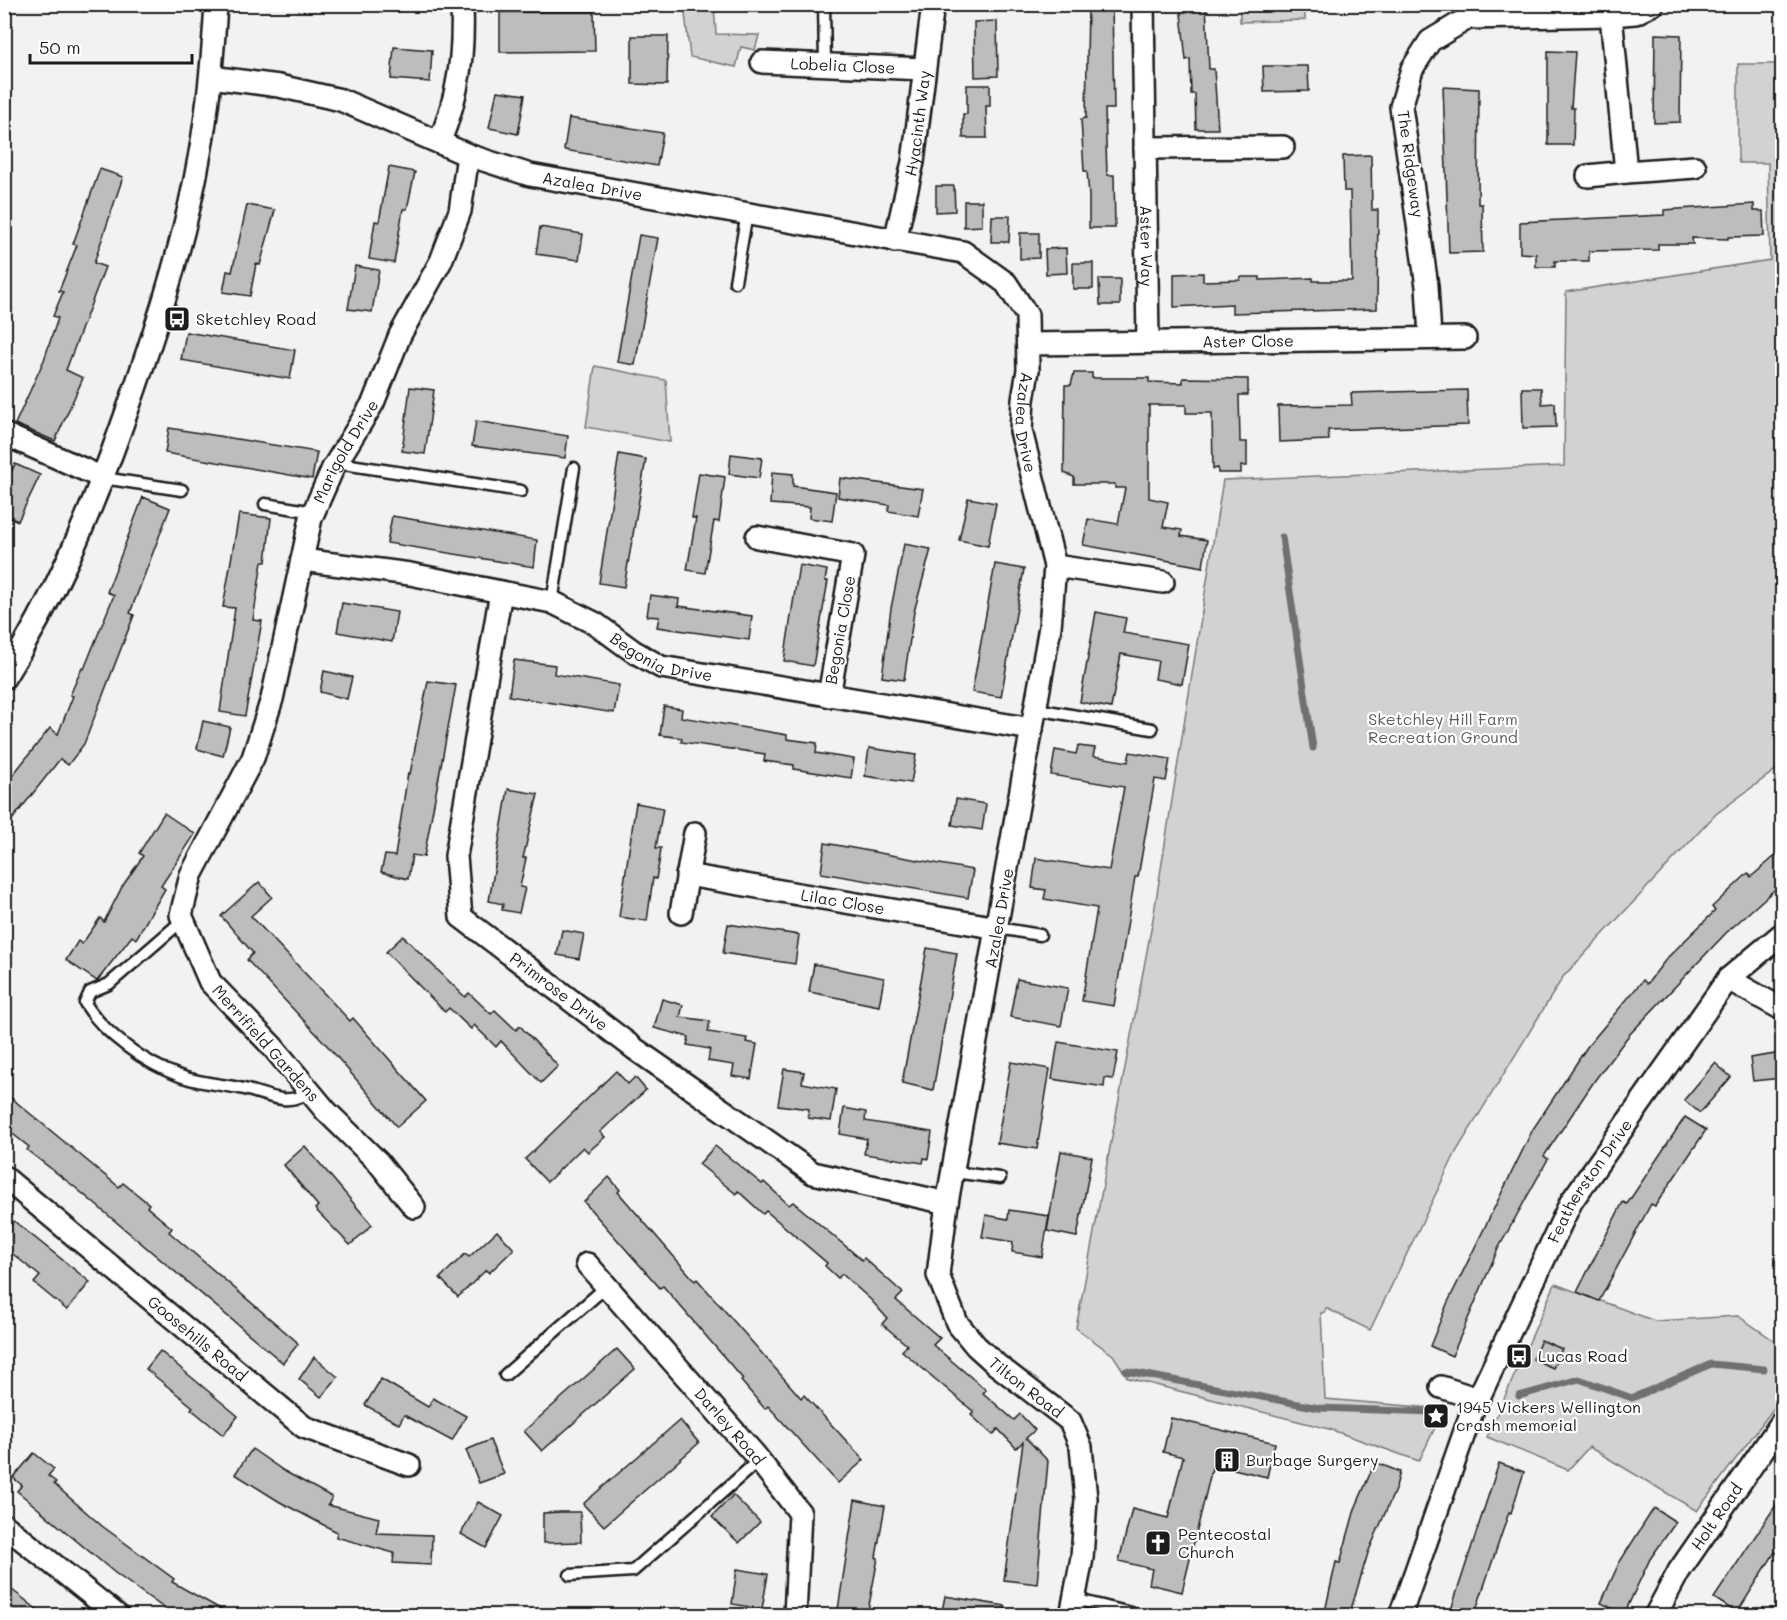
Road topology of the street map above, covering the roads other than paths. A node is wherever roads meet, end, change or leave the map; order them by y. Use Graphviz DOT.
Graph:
graph roads {
  1 [pos="216,4"];
  2 [pos="462,4"];
  3 [pos="824,4"];
  4 [pos="933,4"];
  5 [pos="1143,4"];
  6 [pos="1653,4"];
  7 [pos="1611,15"];
  8 [pos="762,62"];
  9 [pos="825,65"];
  10 [pos="924,69"];
  11 [pos="211,77"];
  12 [pos="440,141"];
  13 [pos="1283,147"];
  14 [pos="1145,148"];
  15 [pos="468,155"];
  16 [pos="1695,167"];
  17 [pos="1626,172"];
  18 [pos="1588,176"];
  19 [pos="747,213"];
  20 [pos="895,241"];
  21 [pos="735,282"];
  22 [pos="1430,337"];
  23 [pos="1465,338"];
  24 [pos="1148,342"];
  25 [pos="1029,344"];
  26 [pos="4,434"];
  27 [pos="337,463"];
  28 [pos="574,468"];
  29 [pos="103,478"];
  30 [pos="182,490"];
  31 [pos="521,491"];
  32 [pos="265,504"];
  33 [pos="314,512"];
  34 [pos="757,537"];
  35 [pos="302,560"];
  36 [pos="1055,566"];
  37 [pos="1163,582"];
  38 [pos="501,592"];
  39 [pos="552,602"];
  40 [pos="4,678"];
  41 [pos="829,696"];
  42 [pos="1034,719"];
  43 [pos="1152,729"];
  44 [pos="695,833"];
  45 [pos="687,875"];
  46 [pos="681,913"];
  47 [pos="183,920"];
  48 [pos="998,928"];
  49 [pos="1782,934"];
  50 [pos="1040,935"];
  51 [pos="1728,980"];
  52 [pos="1782,1009"];
  53 [pos="310,1092"];
  54 [pos="953,1172"];
  55 [pos="4,1177"];
  56 [pos="1000,1178"];
  57 [pos="947,1203"];
  58 [pos="414,1207"];
  59 [pos="942,1239"];
  60 [pos="587,1264"];
  61 [pos="607,1286"];
  62 [pos="505,1375"];
  63 [pos="1441,1387"];
  64 [pos="1478,1399"];
  65 [pos="1782,1422"];
  66 [pos="759,1460"];
  67 [pos="409,1465"];
  68 [pos="4,1526"];
  69 [pos="570,1575"];
  70 [pos="1073,1607"];
  71 [pos="117,1616"];
  72 [pos="795,1616"];
  73 [pos="1143,1616"];
  74 [pos="1400,1616"];
  75 [pos="1655,1616"];
  1 -- 11 [label="street"];
  2 -- 12 [label="street"];
  3 -- 9 [label="lane"];
  4 -- 10 [label="street, Hyacinth Way"];
  5 -- 14 [label="street, Aster Way"];
  6 -- 7 [label="street, The Ridgeway"];
  7 -- 17 [label="street"];
  7 -- 22 [label="street, The Ridgeway"];
  8 -- 9 [label="street, Lobelia Close"];
  9 -- 10 [label="street, Lobelia Close"];
  10 -- 20 [label="street, Hyacinth Way"];
  11 -- 12 [label="street, Azalea Drive"];
  11 -- 29 [label="street"];
  12 -- 15 [label="street, Azalea Drive"];
  13 -- 14 [label="street"];
  14 -- 24 [label="street, Aster Way"];
  15 -- 19 [label="street, Azalea Drive"];
  15 -- 27 [label="street, Marigold Drive"];
  16 -- 17 [label="street"];
  17 -- 18 [label="street"];
  19 -- 20 [label="street, Azalea Drive"];
  19 -- 21 [label="lane"];
  20 -- 25 [label="street, Azalea Drive"];
  22 -- 23 [label="street, Aster Close"];
  22 -- 24 [label="street, Aster Close"];
  24 -- 25 [label="street, Aster Close"];
  25 -- 36 [label="street, Azalea Drive"];
  26 -- 29 [label="street"];
  27 -- 31 [label="lane"];
  27 -- 33 [label="street, Marigold Drive"];
  28 -- 39 [label="lane"];
  29 -- 30 [label="lane"];
  29 -- 40 [label="street"];
  32 -- 33 [label="lane"];
  33 -- 35 [label="street, Marigold Drive"];
  34 -- 41 [label="street, Begonia Close"];
  35 -- 38 [label="street, Begonia Drive"];
  35 -- 47 [label="street, Marigold Drive"];
  36 -- 37 [label="street"];
  36 -- 42 [label="street, Azalea Drive"];
  38 -- 39 [label="street, Begonia Drive"];
  38 -- 57 [label="street, Primrose Drive"];
  39 -- 41 [label="street, Begonia Drive"];
  41 -- 42 [label="street, Begonia Drive"];
  42 -- 43 [label="lane"];
  42 -- 48 [label="street, Azalea Drive"];
  44 -- 45 [label="street"];
  45 -- 46 [label="street"];
  45 -- 48 [label="street, Lilac Close"];
  47 -- 53 [label="street, Merrifield Gardens"];
  47 -- 53 [label="lane"];
  48 -- 50 [label="lane"];
  48 -- 54 [label="street, Azalea Drive"];
  49 -- 51 [label="street, Featherston Drive"];
  51 -- 52 [label="street"];
  51 -- 64 [label="street, Featherston Drive"];
  53 -- 58 [label="street, Merrifield Gardens"];
  54 -- 56 [label="lane"];
  54 -- 57 [label="street, Azalea Drive"];
  55 -- 67 [label="street, Goosehills Road"];
  57 -- 59 [label="street, Azalea Drive"];
  59 -- 70 [label="street, Tilton Road"];
  60 -- 61 [label="street, Darley Road"];
  61 -- 62 [label="lane"];
  61 -- 66 [label="street, Darley Road"];
  63 -- 64 [label="street"];
  64 -- 74 [label="street, Featherston Drive"];
  65 -- 75 [label="street, Holt Road"];
  66 -- 69 [label="lane"];
  66 -- 72 [label="street, Darley Road"];
  68 -- 71 [label="street"];
  70 -- 73 [label="lane"];
}
